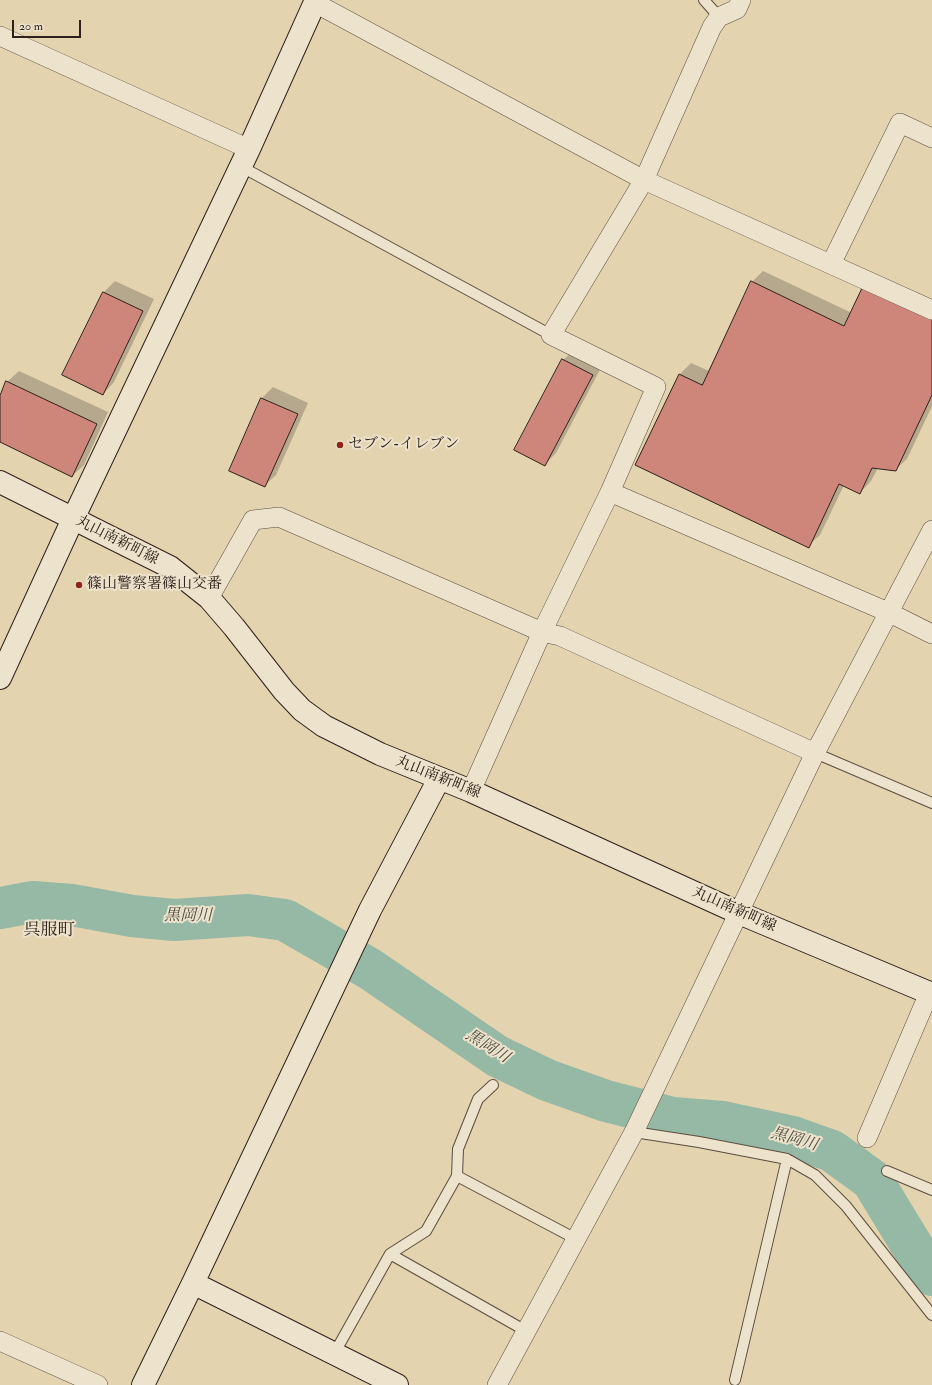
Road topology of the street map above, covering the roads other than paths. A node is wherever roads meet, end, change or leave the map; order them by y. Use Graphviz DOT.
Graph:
graph roads {
  1 [pos="704,0"];
  2 [pos="741,0"];
  3 [pos="316,2"];
  4 [pos="720,17"];
  5 [pos="0,36"];
  6 [pos="932,138"];
  7 [pos="244,157"];
  8 [pos="644,180"];
  9 [pos="831,264"];
  10 [pos="932,310"];
  11 [pos="551,335"];
  12 [pos="0,482"];
  13 [pos="610,492"];
  14 [pos="74,519"];
  15 [pos="932,530"];
  16 [pos="209,598"];
  17 [pos="890,613"];
  18 [pos="542,632"];
  19 [pos="932,634"];
  20 [pos="0,678"];
  21 [pos="815,753"];
  22 [pos="439,779"];
  23 [pos="471,791"];
  24 [pos="932,803"];
  25 [pos="739,913"];
  26 [pos="930,993"];
  27 [pos="493,1085"];
  28 [pos="634,1132"];
  29 [pos="868,1138"];
  30 [pos="786,1159"];
  31 [pos="887,1171"];
  32 [pos="457,1176"];
  33 [pos="932,1190"];
  34 [pos="576,1239"];
  35 [pos="390,1254"];
  36 [pos="193,1283"];
  37 [pos="932,1315"];
  38 [pos="526,1331"];
  39 [pos="0,1341"];
  40 [pos="334,1354"];
  41 [pos="735,1380"];
  42 [pos="98,1385"];
  43 [pos="143,1385"];
  44 [pos="397,1385"];
  45 [pos="497,1385"];
  1 -- 4 [label="lane"];
  2 -- 4 [label="street"];
  3 -- 7 [label="street"];
  3 -- 8 [label="street"];
  4 -- 8 [label="street"];
  5 -- 7 [label="street"];
  6 -- 9 [label="street"];
  7 -- 11 [label="lane"];
  7 -- 14 [label="street"];
  8 -- 9 [label="street"];
  8 -- 11 [label="street"];
  9 -- 10 [label="street"];
  11 -- 13 [label="street"];
  12 -- 14 [label="street, 丸山南新町線"];
  13 -- 17 [label="street"];
  13 -- 18 [label="street"];
  14 -- 16 [label="street, 丸山南新町線"];
  14 -- 20 [label="street"];
  15 -- 17 [label="street"];
  16 -- 18 [label="street"];
  16 -- 22 [label="street, 丸山南新町線"];
  17 -- 19 [label="street"];
  17 -- 21 [label="street"];
  18 -- 21 [label="street"];
  18 -- 23 [label="street"];
  21 -- 24 [label="lane"];
  21 -- 25 [label="street"];
  22 -- 23 [label="street, 丸山南新町線"];
  22 -- 36 [label="street"];
  23 -- 25 [label="street, 丸山南新町線"];
  25 -- 26 [label="street, 丸山南新町線"];
  25 -- 28 [label="street"];
  26 -- 29 [label="street"];
  27 -- 32 [label="lane"];
  28 -- 30 [label="lane"];
  28 -- 34 [label="street"];
  30 -- 37 [label="lane"];
  30 -- 41 [label="lane"];
  31 -- 33 [label="lane"];
  32 -- 34 [label="lane"];
  32 -- 35 [label="lane"];
  34 -- 38 [label="street"];
  35 -- 38 [label="lane"];
  35 -- 40 [label="lane"];
  36 -- 40 [label="street"];
  36 -- 43 [label="street"];
  38 -- 45 [label="street"];
  39 -- 42 [label="street"];
  40 -- 44 [label="street"];
}
